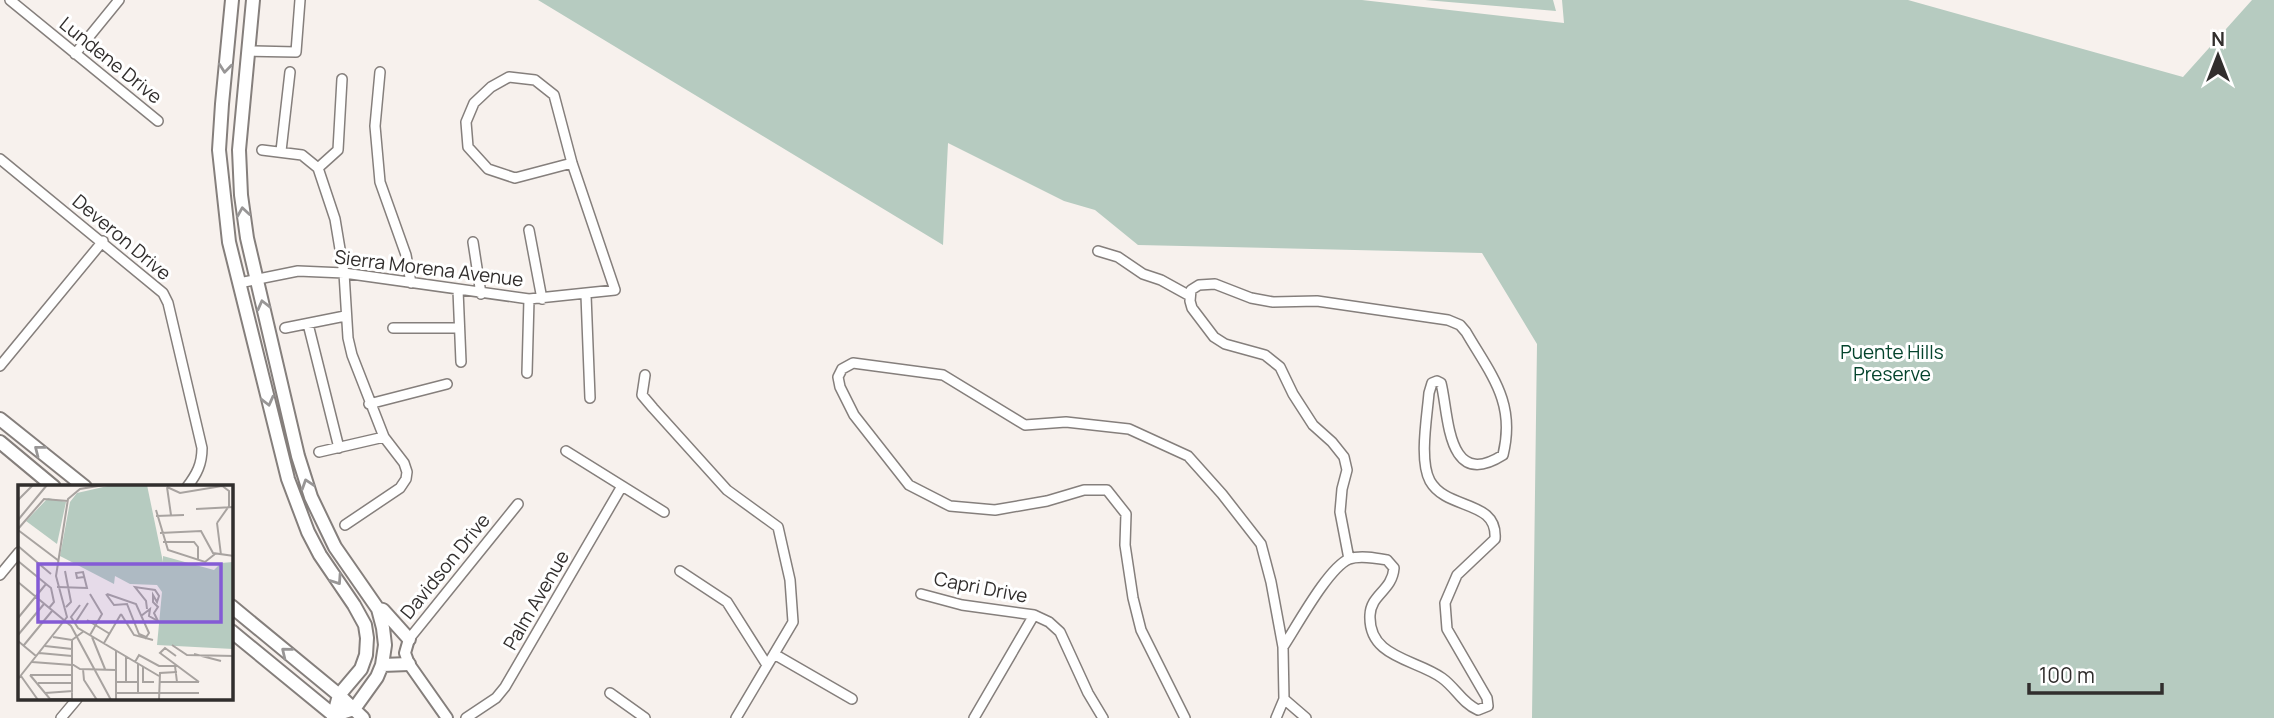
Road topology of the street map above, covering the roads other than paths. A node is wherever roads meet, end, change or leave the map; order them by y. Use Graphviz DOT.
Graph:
graph roads {
  1 [pos="10,0"];
  2 [pos="120,0"];
  3 [pos="232,0"];
  4 [pos="253,0"];
  5 [pos="300,0"];
  6 [pos="248,51"];
  7 [pos="75,54"];
  8 [pos="290,72"];
  9 [pos="380,72"];
  10 [pos="342,79"];
  11 [pos="158,121"];
  12 [pos="262,150"];
  13 [pos="281,151"];
  14 [pos="0,159"];
  15 [pos="572,163"];
  16 [pos="318,168"];
  17 [pos="529,230"];
  18 [pos="103,242"];
  19 [pos="473,242"];
  20 [pos="1098,251"];
  21 [pos="344,273"];
  22 [pos="257,279"];
  23 [pos="239,283"];
  24 [pos="411,283"];
  25 [pos="458,290"];
  26 [pos="481,293"];
  27 [pos="586,295"];
  28 [pos="1190,296"];
  29 [pos="529,299"];
  30 [pos="542,299"];
  31 [pos="345,316"];
  32 [pos="308,324"];
  33 [pos="285,328"];
  34 [pos="393,328"];
  35 [pos="459,328"];
  36 [pos="461,362"];
  37 [pos="0,366"];
  38 [pos="527,373"];
  39 [pos="645,374"];
  40 [pos="447,384"];
  41 [pos="590,398"];
  42 [pos="369,404"];
  43 [pos="0,419"];
  44 [pos="384,437"];
  45 [pos="0,442"];
  46 [pos="339,447"];
  47 [pos="566,451"];
  48 [pos="319,452"];
  49 [pos="52,485"];
  50 [pos="79,485"];
  51 [pos="189,485"];
  52 [pos="622,486"];
  53 [pos="518,504"];
  54 [pos="664,512"];
  55 [pos="345,525"];
  56 [pos="335,547"];
  57 [pos="18,553"];
  58 [pos="320,555"];
  59 [pos="1349,559"];
  60 [pos="680,571"];
  61 [pos="0,575"];
  62 [pos="921,594"];
  63 [pos="233,609"];
  64 [pos="378,609"];
  65 [pos="1034,615"];
  66 [pos="233,633"];
  67 [pos="409,639"];
  68 [pos="1283,647"];
  69 [pos="774,654"];
  70 [pos="407,658"];
  71 [pos="382,664"];
  72 [pos="767,666"];
  73 [pos="610,693"];
  74 [pos="339,695"];
  75 [pos="852,699"];
  76 [pos="1284,699"];
  77 [pos="76,700"];
  78 [pos="359,714"];
  79 [pos="335,717"];
  80 [pos="61,718"];
  81 [pos="447,718"];
  82 [pos="466,718"];
  83 [pos="645,718"];
  84 [pos="736,718"];
  85 [pos="974,718"];
  86 [pos="1103,718"];
  87 [pos="1185,718"];
  88 [pos="1276,718"];
  89 [pos="1306,718"];
  1 -- 7 [label="street, Lundene Drive"];
  2 -- 7 [label="street"];
  3 -- 23 [label="main road, one-way"];
  4 -- 6 [label="main road"];
  5 -- 6 [label="street"];
  22 -- 6 [label="main road, one-way"];
  7 -- 11 [label="street, Lundene Drive"];
  8 -- 13 [label="street"];
  9 -- 24 [label="street"];
  10 -- 16 [label="street"];
  12 -- 13 [label="street"];
  13 -- 16 [label="street"];
  14 -- 18 [label="street, Deveron Drive"];
  15 -- 15 [label="street"];
  15 -- 27 [label="street, Sierra Morena Avenue"];
  16 -- 21 [label="street"];
  17 -- 30 [label="street"];
  18 -- 37 [label="street"];
  18 -- 51 [label="street, Deveron Drive"];
  19 -- 26 [label="street"];
  20 -- 28 [label="street"];
  21 -- 22 [label="street, Sierra Morena Avenue"];
  21 -- 24 [label="street, Sierra Morena Avenue"];
  21 -- 31 [label="street"];
  22 -- 23 [label="street, Sierra Morena Avenue"];
  56 -- 22 [label="main road, one-way"];
  23 -- 58 [label="main road, one-way"];
  24 -- 25 [label="street, Sierra Morena Avenue"];
  25 -- 26 [label="street, Sierra Morena Avenue"];
  25 -- 35 [label="street"];
  26 -- 29 [label="street, Sierra Morena Avenue"];
  27 -- 30 [label="street, Sierra Morena Avenue"];
  27 -- 41 [label="street"];
  28 -- 59 [label="street"];
  28 -- 59 [label="street"];
  29 -- 30 [label="street, Sierra Morena Avenue"];
  29 -- 38 [label="street"];
  31 -- 32 [label="street"];
  31 -- 42 [label="street"];
  32 -- 33 [label="street"];
  32 -- 46 [label="street"];
  34 -- 35 [label="street"];
  35 -- 36 [label="street"];
  39 -- 69 [label="street"];
  40 -- 42 [label="street"];
  42 -- 44 [label="street"];
  50 -- 43 [label="main road, one-way"];
  44 -- 46 [label="street"];
  44 -- 55 [label="street"];
  45 -- 49 [label="main road"];
  46 -- 48 [label="street"];
  47 -- 52 [label="street"];
  52 -- 54 [label="street"];
  52 -- 82 [label="street, Palm Avenue"];
  53 -- 67 [label="street, Davidson Drive"];
  56 -- 58 [label="main road"];
  56 -- 64 [label="main road"];
  57 -- 61 [label="street"];
  58 -- 74 [label="main road, one-way"];
  59 -- 68 [label="street"];
  60 -- 72 [label="street"];
  62 -- 65 [label="street, Capri Drive"];
  74 -- 63 [label="main road, one-way"];
  64 -- 67 [label="main road"];
  64 -- 71 [label="main road"];
  65 -- 85 [label="street"];
  65 -- 86 [label="street"];
  66 -- 79 [label="main road"];
  67 -- 70 [label="street, Davidson Drive"];
  68 -- 76 [label="street"];
  68 -- 87 [label="street"];
  69 -- 72 [label="street"];
  69 -- 75 [label="street"];
  70 -- 71 [label="main road"];
  70 -- 81 [label="street"];
  71 -- 78 [label="main road"];
  72 -- 84 [label="street"];
  73 -- 83 [label="street"];
  74 -- 78 [label="main road"];
  74 -- 79 [label="main road"];
  76 -- 88 [label="street"];
  76 -- 89 [label="street"];
  77 -- 80 [label="street"];
  78 -- 79 [label="main road"];
}
